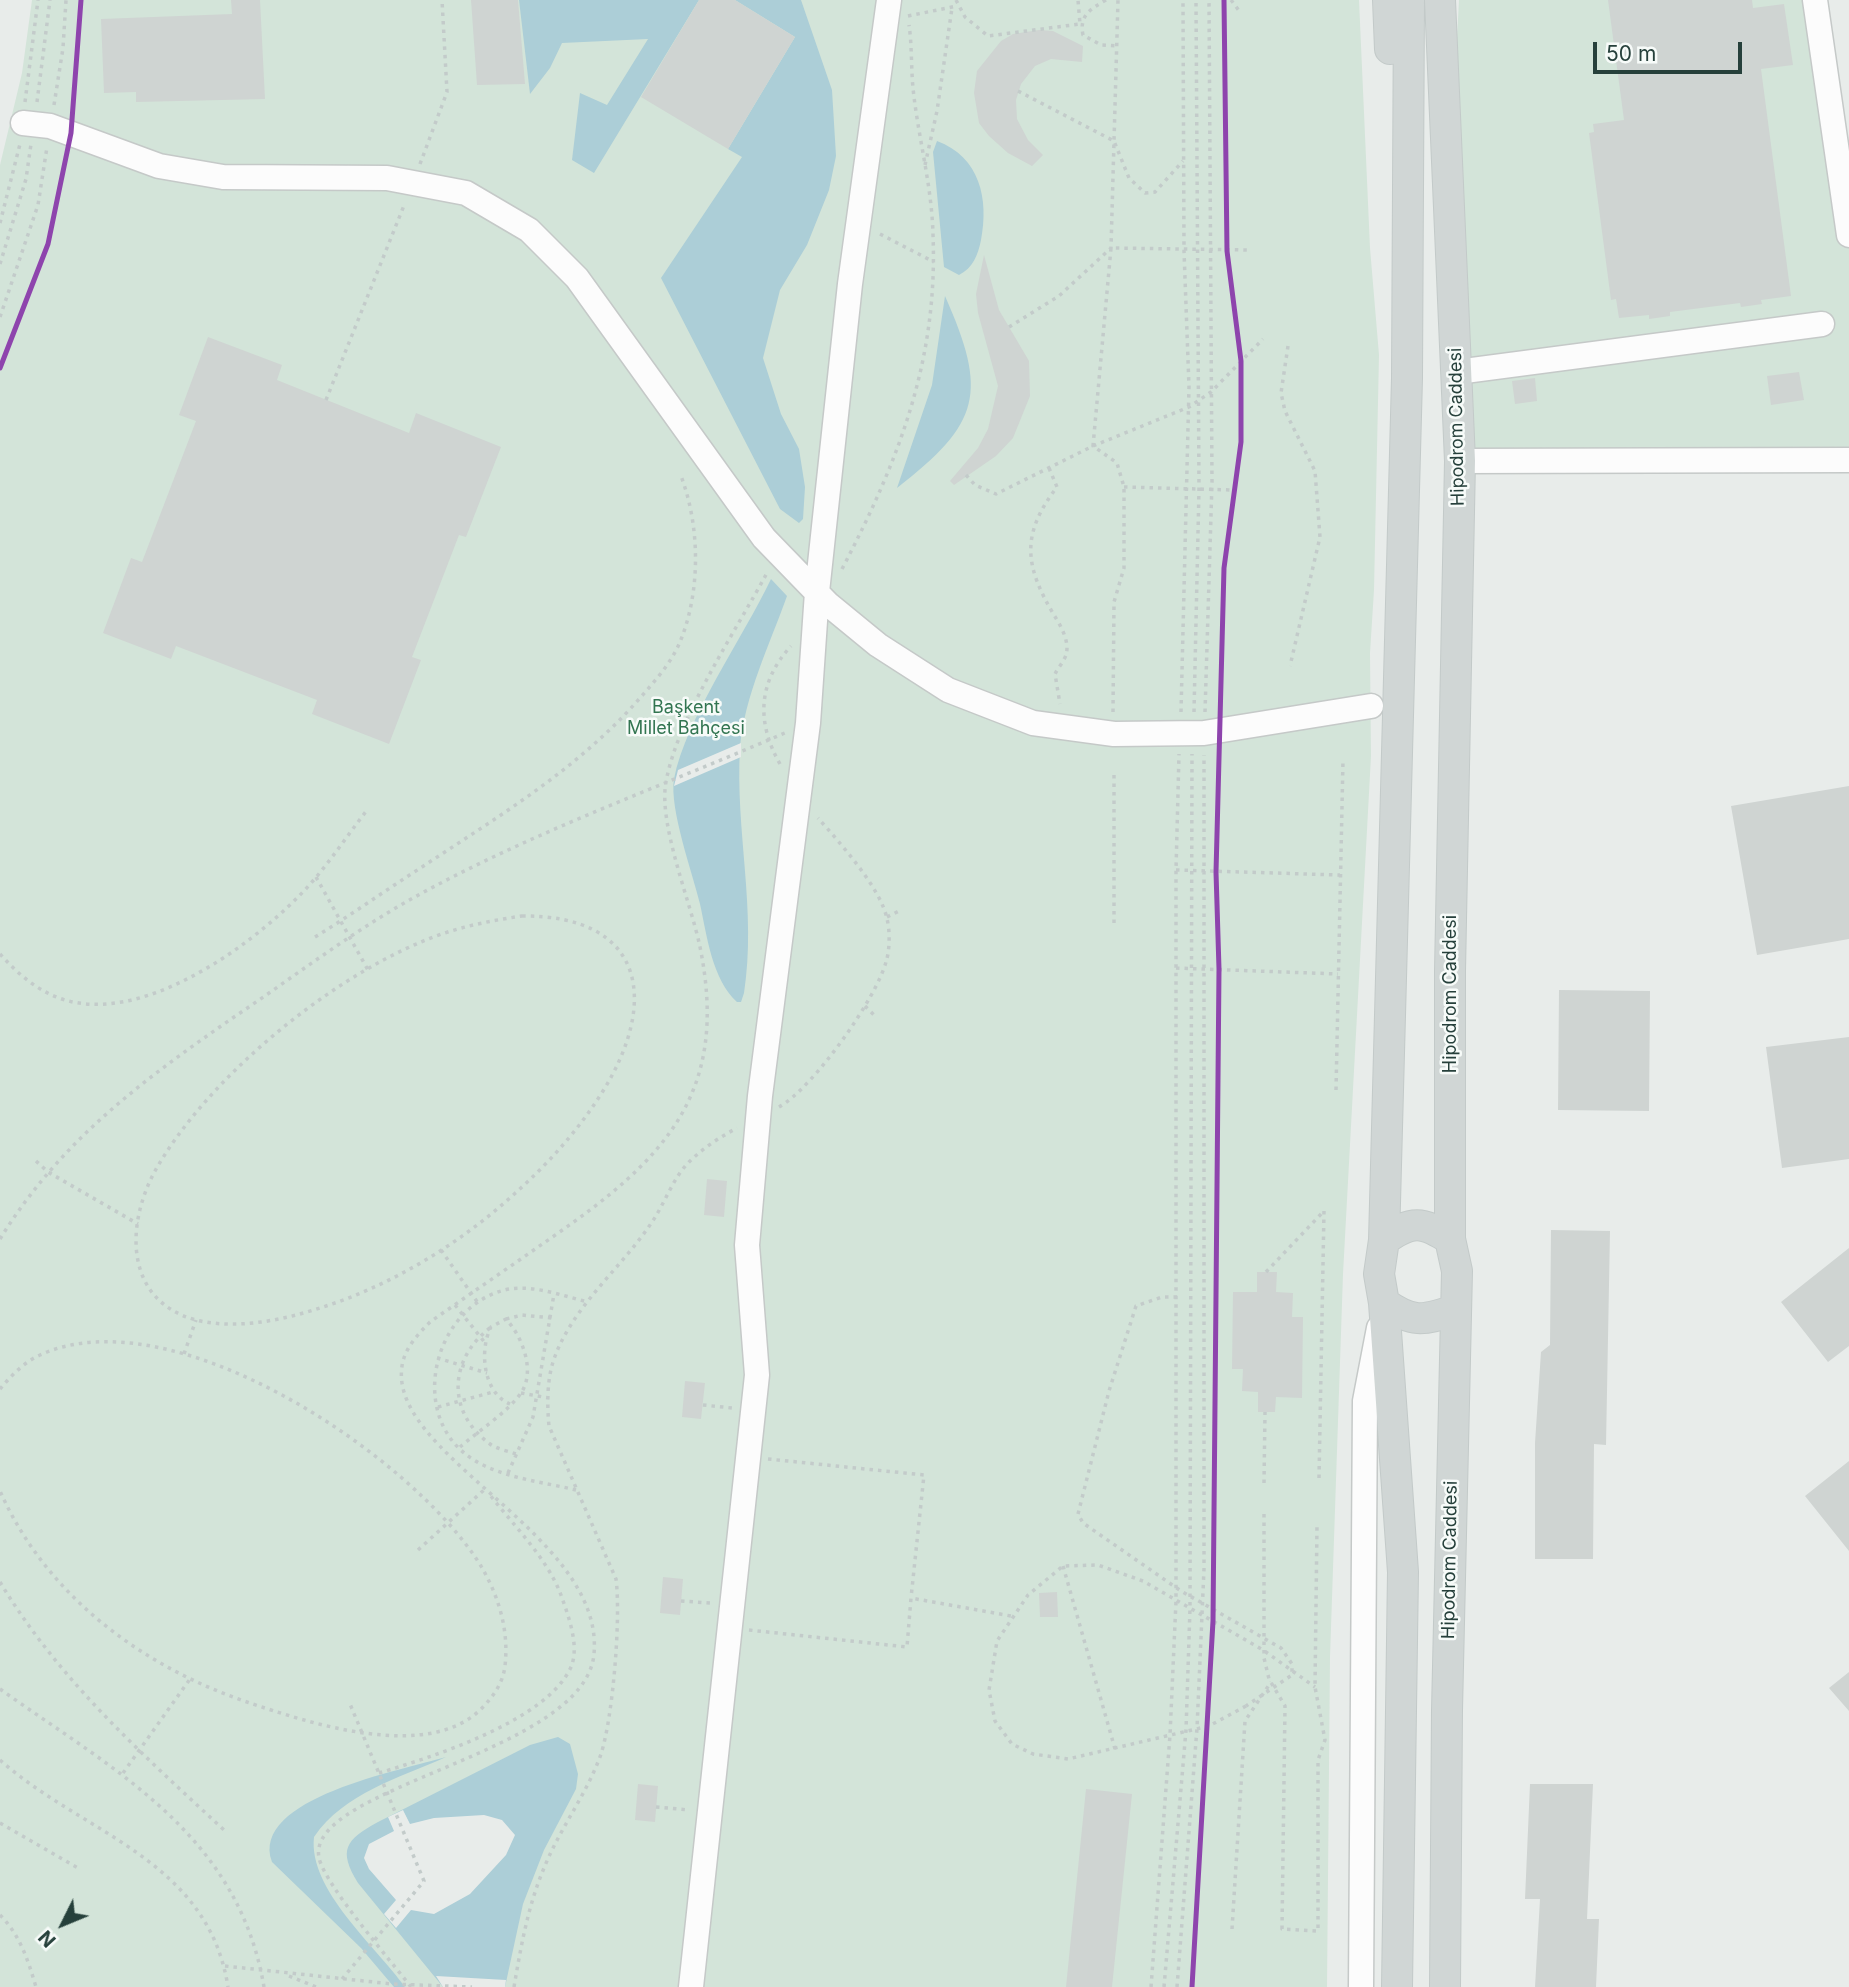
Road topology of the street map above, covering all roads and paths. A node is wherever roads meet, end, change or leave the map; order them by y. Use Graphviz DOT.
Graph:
graph roads {
  1 [pos="66,0"];
  2 [pos="956,0"];
  3 [pos="1078,0"];
  4 [pos="1106,0"];
  5 [pos="1118,0"];
  6 [pos="1182,0"];
  7 [pos="1196,0"];
  8 [pos="1209,0"];
  9 [pos="1231,0"];
  10 [pos="1388,0"];
  11 [pos="1409,0"];
  12 [pos="1440,0"];
  13 [pos="1459,0"];
  14 [pos="1815,0"];
  15 [pos="957,6"];
  16 [pos="901,8"];
  17 [pos="952,8"];
  18 [pos="1240,12"];
  19 [pos="1080,24"];
  20 [pos="1118,46"];
  21 [pos="1018,92"];
  22 [pos="23,123"];
  23 [pos="50,127"];
  24 [pos="1114,141"];
  25 [pos="1182,161"];
  26 [pos="1406,163"];
  27 [pos="924,167"];
  28 [pos="1450,171"];
  29 [pos="858,222"];
  30 [pos="1849,235"];
  31 [pos="1111,248"];
  32 [pos="1248,250"];
  33 [pos="1184,251"];
  34 [pos="1197,251"];
  35 [pos="1210,252"];
  36 [pos="934,262"];
  37 [pos="0,317"];
  38 [pos="1822,324"];
  39 [pos="1009,327"];
  40 [pos="1263,339"];
  41 [pos="1288,346"];
  42 [pos="1457,372"];
  43 [pos="1211,392"];
  44 [pos="1198,401"];
  45 [pos="1189,407"];
  46 [pos="1093,446"];
  47 [pos="1849,460"];
  48 [pos="1460,461"];
  49 [pos="1049,468"];
  50 [pos="681,475"];
  51 [pos="965,475"];
  52 [pos="1124,487"];
  53 [pos="1186,488"];
  54 [pos="1199,488"];
  55 [pos="1211,489"];
  56 [pos="1233,490"];
  57 [pos="767,573"];
  58 [pos="820,607"];
  59 [pos="1290,666"];
  60 [pos="1060,704"];
  61 [pos="1371,706"];
  62 [pos="1113,715"];
  63 [pos="808,723"];
  64 [pos="1193,734"];
  65 [pos="768,740"];
  66 [pos="1343,760"];
  67 [pos="1114,770"];
  68 [pos="785,771"];
  69 [pos="666,783"];
  70 [pos="368,809"];
  71 [pos="812,811"];
  72 [pos="1175,870"];
  73 [pos="1190,871"];
  74 [pos="1205,871"];
  75 [pos="1340,875"];
  76 [pos="316,877"];
  77 [pos="901,910"];
  78 [pos="887,917"];
  79 [pos="342,920"];
  80 [pos="1114,923"];
  81 [pos="315,937"];
  82 [pos="351,937"];
  83 [pos="0,954"];
  84 [pos="1175,968"];
  85 [pos="1190,968"];
  86 [pos="1205,968"];
  87 [pos="368,970"];
  88 [pos="1338,974"];
  89 [pos="865,1006"];
  90 [pos="877,1018"];
  91 [pos="1336,1090"];
  92 [pos="776,1109"];
  93 [pos="739,1127"];
  94 [pos="36,1161"];
  95 [pos="48,1172"];
  96 [pos="138,1224"];
  97 [pos="0,1239"];
  98 [pos="1384,1240"];
  99 [pos="1450,1240"];
  100 [pos="440,1250"];
  101 [pos="1266,1272"];
  102 [pos="471,1293"];
  103 [pos="554,1294"];
  104 [pos="1177,1297"];
  105 [pos="588,1302"];
  106 [pos="478,1303"];
  107 [pos="1384,1303"];
  108 [pos="455,1305"];
  109 [pos="1454,1310"];
  110 [pos="463,1315"];
  111 [pos="552,1318"];
  112 [pos="506,1319"];
  113 [pos="196,1320"];
  114 [pos="491,1327"];
  115 [pos="480,1336"];
  116 [pos="486,1344"];
  117 [pos="184,1354"];
  118 [pos="437,1359"];
  119 [pos="460,1365"];
  120 [pos="487,1373"];
  121 [pos="0,1388"];
  122 [pos="494,1392"];
  123 [pos="521,1393"];
  124 [pos="537,1395"];
  125 [pos="549,1398"];
  126 [pos="460,1402"];
  127 [pos="510,1404"];
  128 [pos="703,1405"];
  129 [pos="438,1407"];
  130 [pos="753,1409"];
  131 [pos="1265,1412"];
  132 [pos="478,1431"];
  133 [pos="460,1447"];
  134 [pos="516,1454"];
  135 [pos="748,1458"];
  136 [pos="508,1473"];
  137 [pos="1319,1478"];
  138 [pos="1264,1483"];
  139 [pos="484,1488"];
  140 [pos="576,1490"];
  141 [pos="0,1491"];
  142 [pos="1264,1514"];
  143 [pos="446,1523"];
  144 [pos="1317,1525"];
  145 [pos="418,1550"];
  146 [pos="1063,1566"];
  147 [pos="0,1582"];
  148 [pos="911,1598"];
  149 [pos="681,1601"];
  150 [pos="1176,1601"];
  151 [pos="1190,1608"];
  152 [pos="1202,1615"];
  153 [pos="731,1616"];
  154 [pos="1011,1616"];
  155 [pos="1263,1650"];
  156 [pos="190,1679"];
  157 [pos="1271,1682"];
  158 [pos="1315,1686"];
  159 [pos="0,1689"];
  160 [pos="350,1704"];
  161 [pos="1197,1728"];
  162 [pos="1186,1730"];
  163 [pos="362,1733"];
  164 [pos="1170,1735"];
  165 [pos="1115,1749"];
  166 [pos="138,1751"];
  167 [pos="0,1760"];
  168 [pos="123,1773"];
  169 [pos="380,1775"];
  170 [pos="388,1793"];
  171 [pos="656,1807"];
  172 [pos="709,1812"];
  173 [pos="0,1823"];
  174 [pos="224,1830"];
  175 [pos="78,1868"];
  176 [pos="0,1915"];
  177 [pos="1232,1929"];
  178 [pos="374,1943"];
  179 [pos="225,1966"];
  180 [pos="261,1972"];
  181 [pos="283,1974"];
  182 [pos="342,1979"];
  183 [pos="410,1986"];
  184 [pos="36,1987"];
  185 [pos="228,1987"];
  186 [pos="264,1987"];
  187 [pos="316,1987"];
  188 [pos="472,1987"];
  189 [pos="514,1987"];
  190 [pos="691,1987"];
  191 [pos="1151,1987"];
  192 [pos="1164,1987"];
  193 [pos="1177,1987"];
  194 [pos="1361,1987"];
  195 [pos="1397,1987"];
  196 [pos="1445,1987"];
  1 -- 23 [label="path"];
  2 -- 15 [label="path"];
  3 -- 19 [label="path"];
  4 -- 19 [label="path"];
  5 -- 20 [label="path"];
  6 -- 25 [label="path"];
  7 -- 34 [label="path"];
  8 -- 35 [label="path"];
  9 -- 18 [label="path"];
  10 -- 26 [label="main road"];
  11 -- 26 [label="main road"];
  12 -- 28 [label="main road, Hipodrom Caddesi"];
  13 -- 28 [label="main road"];
  14 -- 30 [label="street"];
  15 -- 17 [label="path"];
  15 -- 19 [label="path"];
  16 -- 17 [label="path"];
  16 -- 27 [label="path"];
  16 -- 29 [label="street"];
  17 -- 27 [label="path"];
  19 -- 20 [label="path"];
  20 -- 24 [label="path"];
  21 -- 24 [label="path"];
  22 -- 23 [label="street"];
  23 -- 37 [label="path"];
  23 -- 58 [label="street"];
  24 -- 25 [label="path"];
  24 -- 31 [label="path"];
  25 -- 33 [label="path"];
  26 -- 98 [label="main road"];
  27 -- 36 [label="path"];
  28 -- 42 [label="main road, Hipodrom Caddesi"];
  29 -- 36 [label="path"];
  29 -- 58 [label="street"];
  31 -- 33 [label="path"];
  31 -- 39 [label="path"];
  31 -- 46 [label="path"];
  32 -- 35 [label="path"];
  33 -- 34 [label="path"];
  33 -- 45 [label="path"];
  34 -- 35 [label="path"];
  34 -- 44 [label="path"];
  35 -- 43 [label="path"];
  36 -- 58 [label="path"];
  38 -- 42 [label="street"];
  40 -- 43 [label="path"];
  41 -- 59 [label="path"];
  42 -- 48 [label="main road, Hipodrom Caddesi"];
  43 -- 44 [label="path"];
  43 -- 55 [label="path"];
  44 -- 45 [label="path"];
  44 -- 54 [label="path"];
  45 -- 46 [label="path"];
  45 -- 53 [label="path"];
  46 -- 49 [label="path"];
  46 -- 52 [label="path"];
  47 -- 48 [label="street"];
  48 -- 99 [label="main road, Hipodrom Caddesi"];
  49 -- 51 [label="path"];
  49 -- 60 [label="path"];
  50 -- 79 [label="path"];
  52 -- 53 [label="path"];
  52 -- 62 [label="path"];
  53 -- 54 [label="path"];
  53 -- 64 [label="path"];
  54 -- 55 [label="path"];
  54 -- 64 [label="path"];
  55 -- 56 [label="path"];
  55 -- 64 [label="path"];
  57 -- 69 [label="path"];
  58 -- 63 [label="street"];
  58 -- 64 [label="street"];
  58 -- 65 [label="path"];
  61 -- 64 [label="street"];
  63 -- 65 [label="path"];
  63 -- 130 [label="street"];
  64 -- 72 [label="path"];
  64 -- 73 [label="path"];
  64 -- 74 [label="path"];
  65 -- 68 [label="path"];
  65 -- 69 [label="path"];
  66 -- 75 [label="path"];
  67 -- 80 [label="path"];
  69 -- 82 [label="path"];
  69 -- 102 [label="path"];
  70 -- 76 [label="path"];
  71 -- 78 [label="path"];
  72 -- 73 [label="path"];
  72 -- 84 [label="path"];
  73 -- 74 [label="path"];
  73 -- 85 [label="path"];
  74 -- 75 [label="path"];
  74 -- 86 [label="path"];
  75 -- 88 [label="path"];
  76 -- 79 [label="path"];
  76 -- 83 [label="path"];
  77 -- 78 [label="path"];
  78 -- 89 [label="path"];
  79 -- 81 [label="path"];
  79 -- 82 [label="path"];
  82 -- 87 [label="path"];
  82 -- 95 [label="path"];
  84 -- 85 [label="path"];
  84 -- 104 [label="path"];
  85 -- 86 [label="path"];
  85 -- 151 [label="path"];
  86 -- 88 [label="path"];
  86 -- 152 [label="path"];
  87 -- 96 [label="path"];
  87 -- 100 [label="path"];
  88 -- 91 [label="path"];
  89 -- 90 [label="path"];
  89 -- 92 [label="path"];
  93 -- 105 [label="path"];
  94 -- 95 [label="path"];
  95 -- 96 [label="path"];
  95 -- 97 [label="path"];
  96 -- 113 [label="path"];
  98 -- 99 [label="main road"];
  98 -- 107 [label="main road"];
  99 -- 109 [label="main road, Hipodrom Caddesi"];
  100 -- 102 [label="path"];
  100 -- 113 [label="path"];
  101 -- 137 [label="path"];
  102 -- 106 [label="path"];
  102 -- 108 [label="path"];
  103 -- 105 [label="path"];
  103 -- 106 [label="path"];
  103 -- 111 [label="path"];
  104 -- 150 [label="path"];
  104 -- 161 [label="path, bridge"];
  105 -- 125 [label="path"];
  106 -- 110 [label="path"];
  107 -- 109 [label="main road"];
  107 -- 194 [label="street"];
  107 -- 195 [label="main road"];
  108 -- 110 [label="path"];
  108 -- 139 [label="path"];
  109 -- 196 [label="main road, Hipodrom Caddesi"];
  110 -- 115 [label="path"];
  110 -- 118 [label="path"];
  111 -- 112 [label="path"];
  111 -- 124 [label="path"];
  112 -- 114 [label="path"];
  112 -- 123 [label="path"];
  113 -- 117 [label="path"];
  114 -- 115 [label="path"];
  114 -- 116 [label="path"];
  115 -- 116 [label="path"];
  115 -- 119 [label="path"];
  116 -- 120 [label="path"];
  117 -- 121 [label="path"];
  117 -- 143 [label="path"];
  118 -- 119 [label="path"];
  118 -- 129 [label="path"];
  119 -- 120 [label="path"];
  119 -- 126 [label="path"];
  120 -- 122 [label="path"];
  122 -- 126 [label="path"];
  122 -- 127 [label="path"];
  123 -- 124 [label="path"];
  123 -- 127 [label="path"];
  124 -- 125 [label="path"];
  124 -- 134 [label="path"];
  125 -- 140 [label="path"];
  126 -- 129 [label="path"];
  126 -- 132 [label="path"];
  127 -- 132 [label="path"];
  128 -- 130 [label="path"];
  129 -- 133 [label="path"];
  130 -- 135 [label="street"];
  131 -- 138 [label="path"];
  132 -- 133 [label="path"];
  132 -- 134 [label="path"];
  133 -- 136 [label="path"];
  134 -- 136 [label="path"];
  135 -- 148 [label="path"];
  135 -- 153 [label="street"];
  136 -- 140 [label="path"];
  139 -- 143 [label="path"];
  139 -- 169 [label="path"];
  139 -- 170 [label="path"];
  140 -- 189 [label="path"];
  141 -- 156 [label="path"];
  142 -- 155 [label="path"];
  143 -- 145 [label="path"];
  143 -- 163 [label="path"];
  144 -- 158 [label="path"];
  146 -- 150 [label="path"];
  146 -- 154 [label="path"];
  146 -- 165 [label="path"];
  147 -- 166 [label="path"];
  148 -- 153 [label="path"];
  148 -- 154 [label="path"];
  149 -- 153 [label="path"];
  150 -- 151 [label="path"];
  150 -- 164 [label="path"];
  151 -- 152 [label="path"];
  151 -- 162 [label="path"];
  152 -- 155 [label="path"];
  152 -- 161 [label="path"];
  153 -- 172 [label="street"];
  154 -- 165 [label="path"];
  155 -- 157 [label="path"];
  155 -- 158 [label="path"];
  156 -- 163 [label="path"];
  156 -- 166 [label="path"];
  157 -- 158 [label="path"];
  157 -- 177 [label="path"];
  159 -- 168 [label="path"];
  160 -- 163 [label="path"];
  161 -- 162 [label="path"];
  161 -- 193 [label="path"];
  162 -- 164 [label="path"];
  162 -- 192 [label="path"];
  163 -- 169 [label="path"];
  164 -- 165 [label="path"];
  164 -- 191 [label="path"];
  166 -- 168 [label="path"];
  166 -- 174 [label="path"];
  167 -- 179 [label="path"];
  168 -- 180 [label="path"];
  169 -- 170 [label="path"];
  170 -- 178 [label="path"];
  170 -- 178 [label="path"];
  171 -- 172 [label="path"];
  172 -- 190 [label="street"];
  173 -- 175 [label="path"];
  176 -- 184 [label="path"];
  178 -- 182 [label="path"];
  178 -- 183 [label="path"];
  179 -- 180 [label="path"];
  179 -- 185 [label="path"];
  180 -- 181 [label="path"];
  180 -- 186 [label="path"];
  181 -- 182 [label="path"];
  181 -- 187 [label="path"];
  182 -- 183 [label="path"];
  183 -- 188 [label="path"];
}
